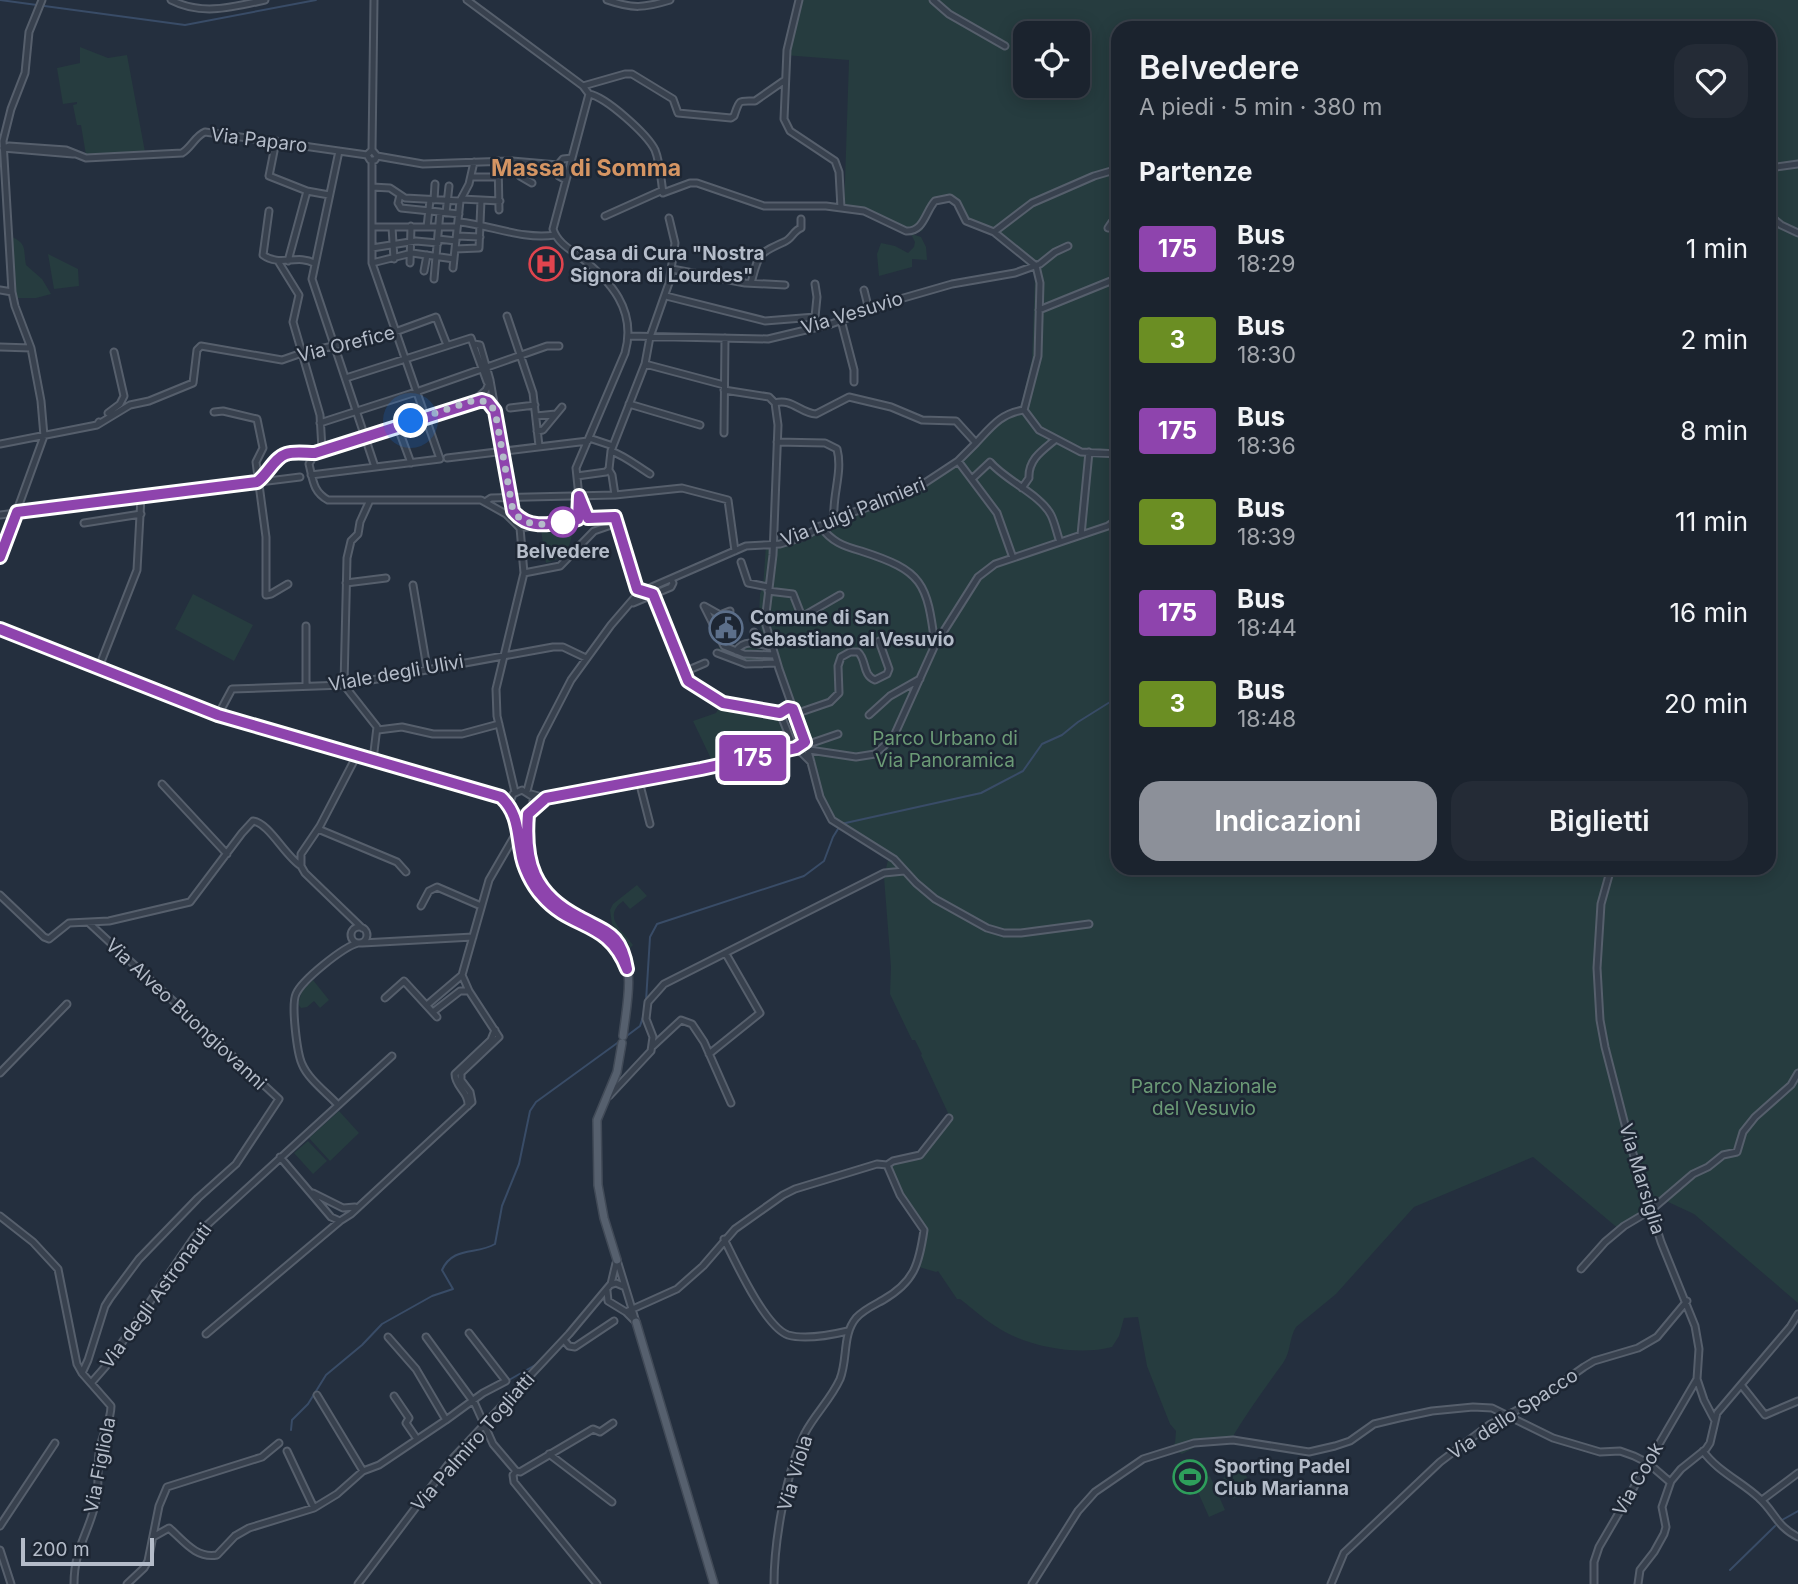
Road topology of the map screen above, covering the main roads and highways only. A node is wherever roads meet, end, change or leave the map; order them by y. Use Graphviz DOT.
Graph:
graph roads {
  1 [pos="531,811"];
  2 [pos="514,813"];
  3 [pos="627,969"];
  4 [pos="617,1260"];
  5 [pos="636,1322"];
  6 [pos="714,1584"];
  1 -- 3 [label="main road"];
  2 -- 3 [label="main road"];
  3 -- 4 [label="main road"];
  5 -- 6 [label="main road"];
}
